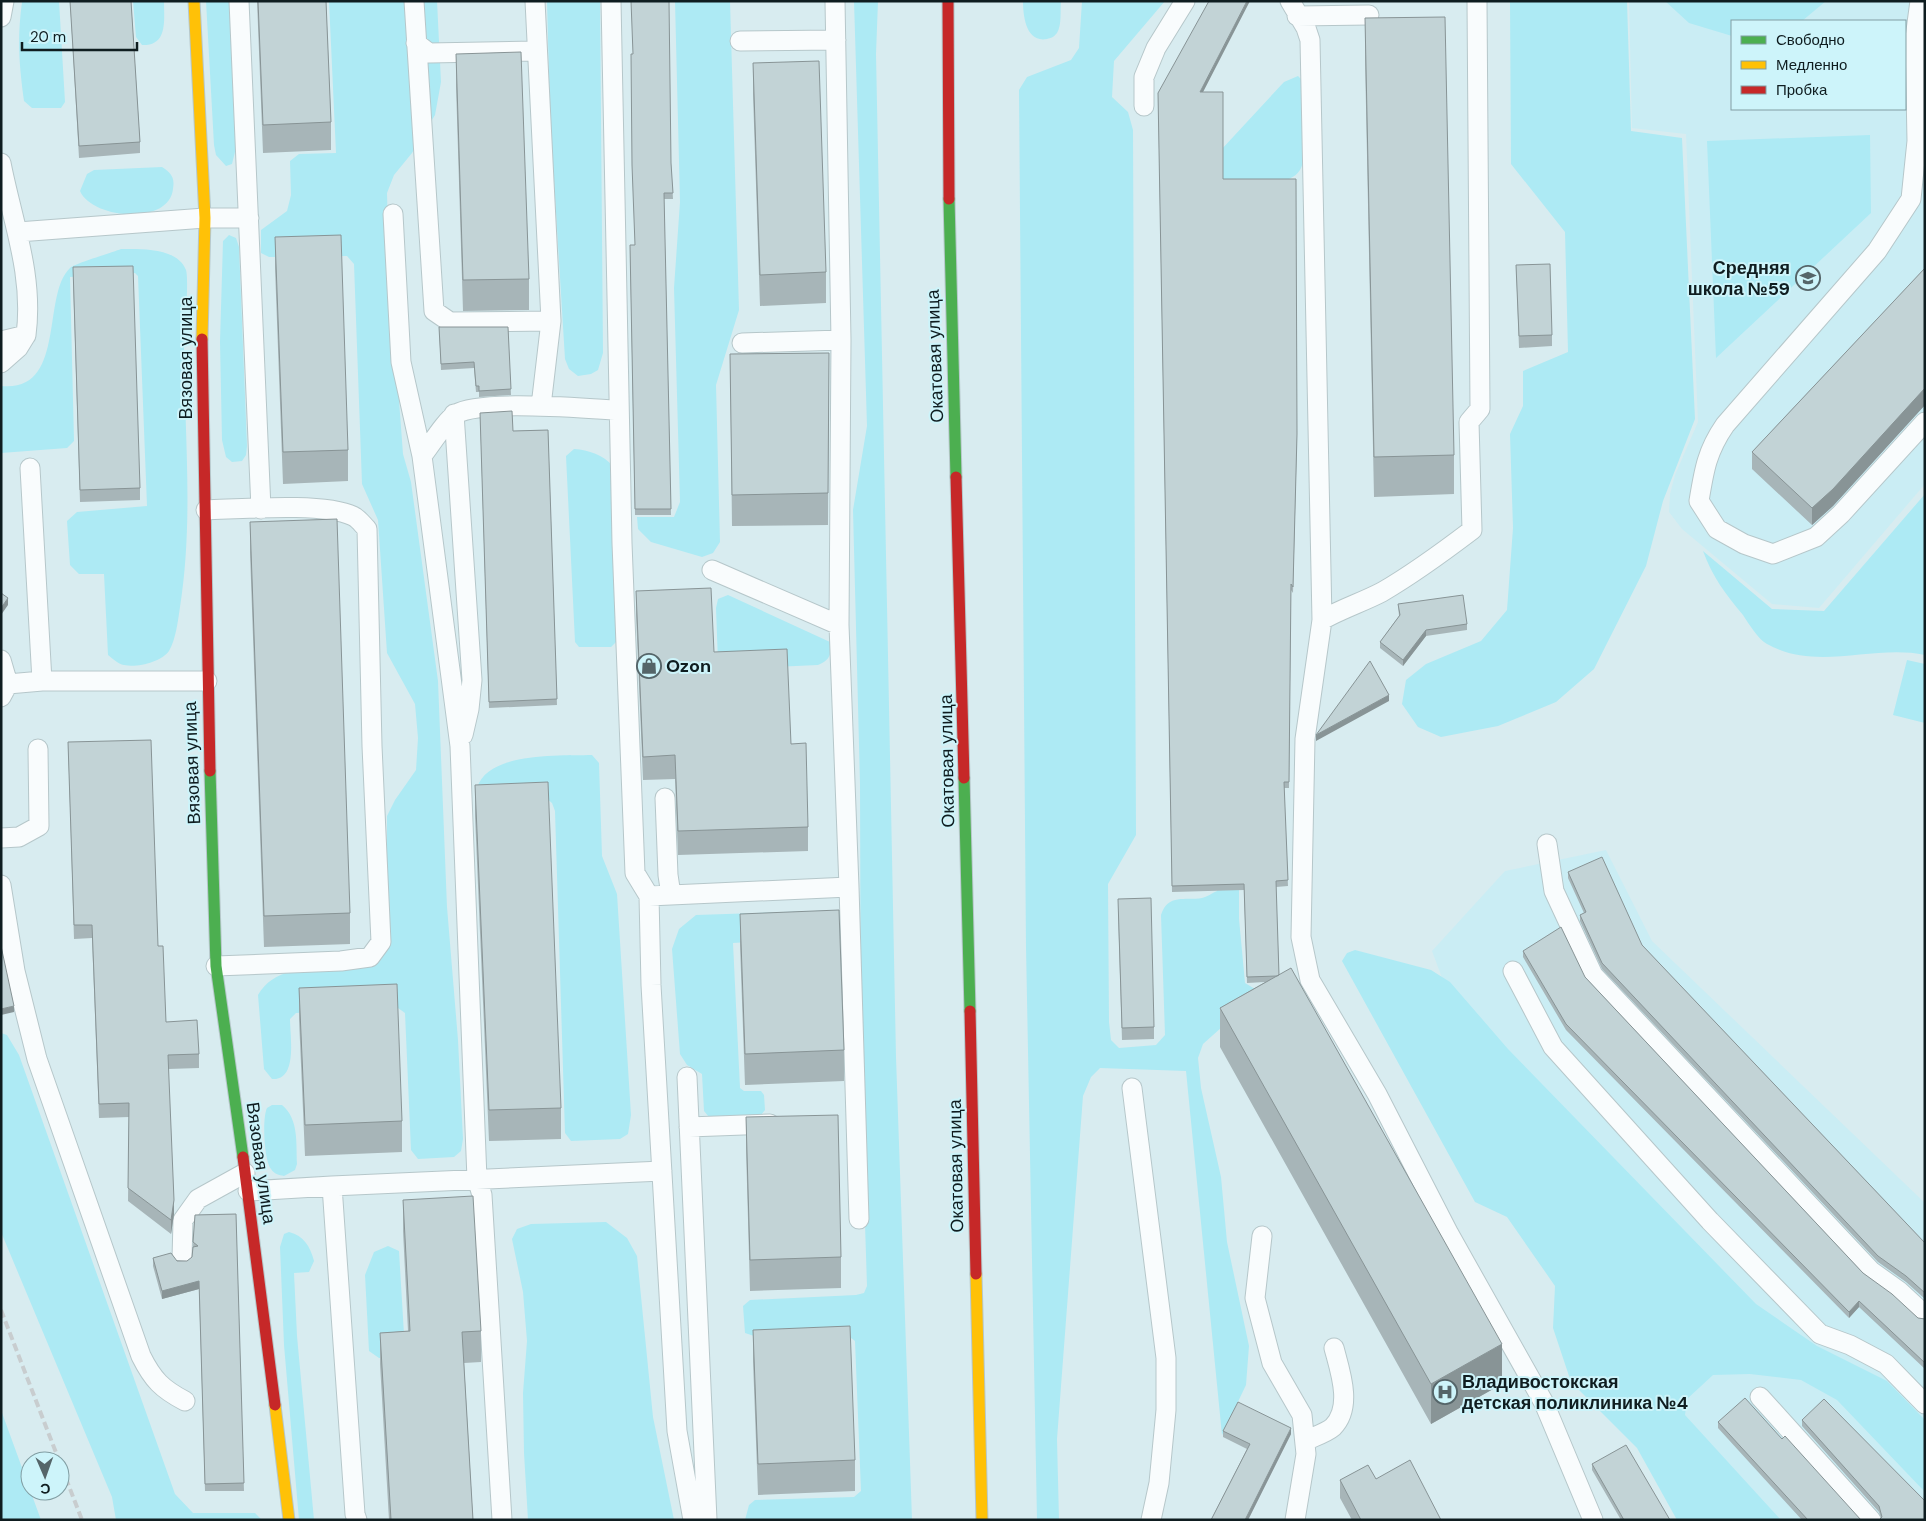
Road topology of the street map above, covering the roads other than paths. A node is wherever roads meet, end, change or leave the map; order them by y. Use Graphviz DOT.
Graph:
graph roads {
  1 [pos="4,1"];
  2 [pos="194,1"];
  3 [pos="239,1"];
  4 [pos="414,1"];
  5 [pos="535,1"];
  6 [pos="610,1"];
  7 [pos="835,1"];
  8 [pos="948,1"];
  9 [pos="1185,1"];
  10 [pos="1477,1"];
  11 [pos="1920,1"];
  12 [pos="1294,9"];
  13 [pos="1369,15"];
  14 [pos="1,17"];
  15 [pos="836,40"];
  16 [pos="740,41"];
  17 [pos="416,43"];
  18 [pos="536,51"];
  19 [pos="1144,106"];
  20 [pos="1,162"];
  21 [pos="393,214"];
  22 [pos="205,218"];
  23 [pos="249,218"];
  24 [pos="18,232"];
  25 [pos="550,321"];
  26 [pos="26,334"];
  27 [pos="841,340"];
  28 [pos="1,342"];
  29 [pos="742,344"];
  30 [pos="1,363"];
  31 [pos="541,406"];
  32 [pos="619,410"];
  33 [pos="454,414"];
  34 [pos="1925,422"];
  35 [pos="422,456"];
  36 [pos="30,468"];
  37 [pos="261,509"];
  38 [pos="206,510"];
  39 [pos="712,570"];
  40 [pos="1322,620"];
  41 [pos="839,625"];
  42 [pos="1,660"];
  43 [pos="42,681"];
  44 [pos="207,681"];
  45 [pos="3,688"];
  46 [pos="460,746"];
  47 [pos="38,749"];
  48 [pos="665,798"];
  49 [pos="1,838"];
  50 [pos="1547,844"];
  51 [pos="1,885"];
  52 [pos="849,887"];
  53 [pos="671,894"];
  54 [pos="649,896"];
  55 [pos="216,966"];
  56 [pos="1513,971"];
  57 [pos="687,1077"];
  58 [pos="1132,1088"];
  59 [pos="785,1123"];
  60 [pos="689,1127"];
  61 [pos="662,1171"];
  62 [pos="477,1179"];
  63 [pos="247,1182"];
  64 [pos="332,1186"];
  65 [pos="692,1190"];
  66 [pos="663,1192"];
  67 [pos="859,1219"];
  68 [pos="1262,1236"];
  69 [pos="182,1260"];
  70 [pos="1925,1315"];
  71 [pos="1334,1348"];
  72 [pos="1760,1398"];
  73 [pos="185,1401"];
  74 [pos="1925,1404"];
  75 [pos="1305,1441"];
  76 [pos="289,1520"];
  77 [pos="358,1520"];
  78 [pos="502,1520"];
  79 [pos="693,1520"];
  80 [pos="707,1520"];
  81 [pos="982,1520"];
  82 [pos="1151,1520"];
  83 [pos="1295,1520"];
  84 [pos="1593,1520"];
  85 [pos="1871,1520"];
  1 -- 14 [label="lane"];
  2 -- 22 [label="street, Вязовая улица"];
  3 -- 23 [label="lane"];
  4 -- 17 [label="lane"];
  5 -- 18 [label="lane"];
  6 -- 32 [label="lane"];
  7 -- 15 [label="lane"];
  8 -- 81 [label="street, Окатовая улица"];
  9 -- 19 [label="lane"];
  10 -- 40 [label="lane"];
  11 -- 34 [label="lane"];
  12 -- 13 [label="lane"];
  12 -- 40 [label="lane"];
  15 -- 16 [label="lane"];
  15 -- 27 [label="lane"];
  17 -- 18 [label="lane"];
  17 -- 25 [label="lane"];
  18 -- 25 [label="lane"];
  20 -- 24 [label="lane"];
  21 -- 35 [label="lane"];
  22 -- 23 [label="lane"];
  22 -- 24 [label="lane"];
  22 -- 38 [label="street, Вязовая улица"];
  23 -- 37 [label="lane"];
  24 -- 26 [label="lane"];
  25 -- 31 [label="lane"];
  26 -- 28 [label="lane"];
  26 -- 30 [label="lane"];
  27 -- 29 [label="lane"];
  27 -- 41 [label="lane"];
  31 -- 32 [label="lane"];
  31 -- 33 [label="lane"];
  32 -- 54 [label="lane"];
  33 -- 35 [label="lane"];
  33 -- 46 [label="lane"];
  35 -- 46 [label="lane"];
  36 -- 43 [label="lane"];
  37 -- 38 [label="lane"];
  37 -- 55 [label="lane"];
  38 -- 44 [label="street, Вязовая улица"];
  39 -- 41 [label="lane"];
  40 -- 84 [label="lane"];
  41 -- 52 [label="lane"];
  42 -- 45 [label="lane"];
  43 -- 44 [label="lane"];
  43 -- 45 [label="lane"];
  44 -- 55 [label="street, Вязовая улица"];
  46 -- 62 [label="lane"];
  47 -- 49 [label="lane"];
  48 -- 53 [label="lane"];
  50 -- 70 [label="lane"];
  51 -- 73 [label="lane"];
  52 -- 53 [label="lane"];
  52 -- 67 [label="lane"];
  53 -- 54 [label="lane"];
  54 -- 61 [label="lane"];
  55 -- 63 [label="street, Вязовая улица"];
  56 -- 74 [label="lane"];
  57 -- 60 [label="lane"];
  58 -- 82 [label="lane"];
  59 -- 60 [label="lane"];
  60 -- 65 [label="lane"];
  61 -- 62 [label="lane"];
  61 -- 66 [label="lane"];
  62 -- 64 [label="lane"];
  62 -- 78 [label="lane"];
  63 -- 64 [label="lane"];
  63 -- 69 [label="lane"];
  63 -- 76 [label="street, Вязовая улица"];
  64 -- 77 [label="lane"];
  65 -- 66 [label="lane"];
  65 -- 80 [label="lane"];
  66 -- 79 [label="lane"];
  68 -- 75 [label="lane"];
  71 -- 75 [label="lane"];
  72 -- 85 [label="lane"];
  75 -- 83 [label="lane"];
}
